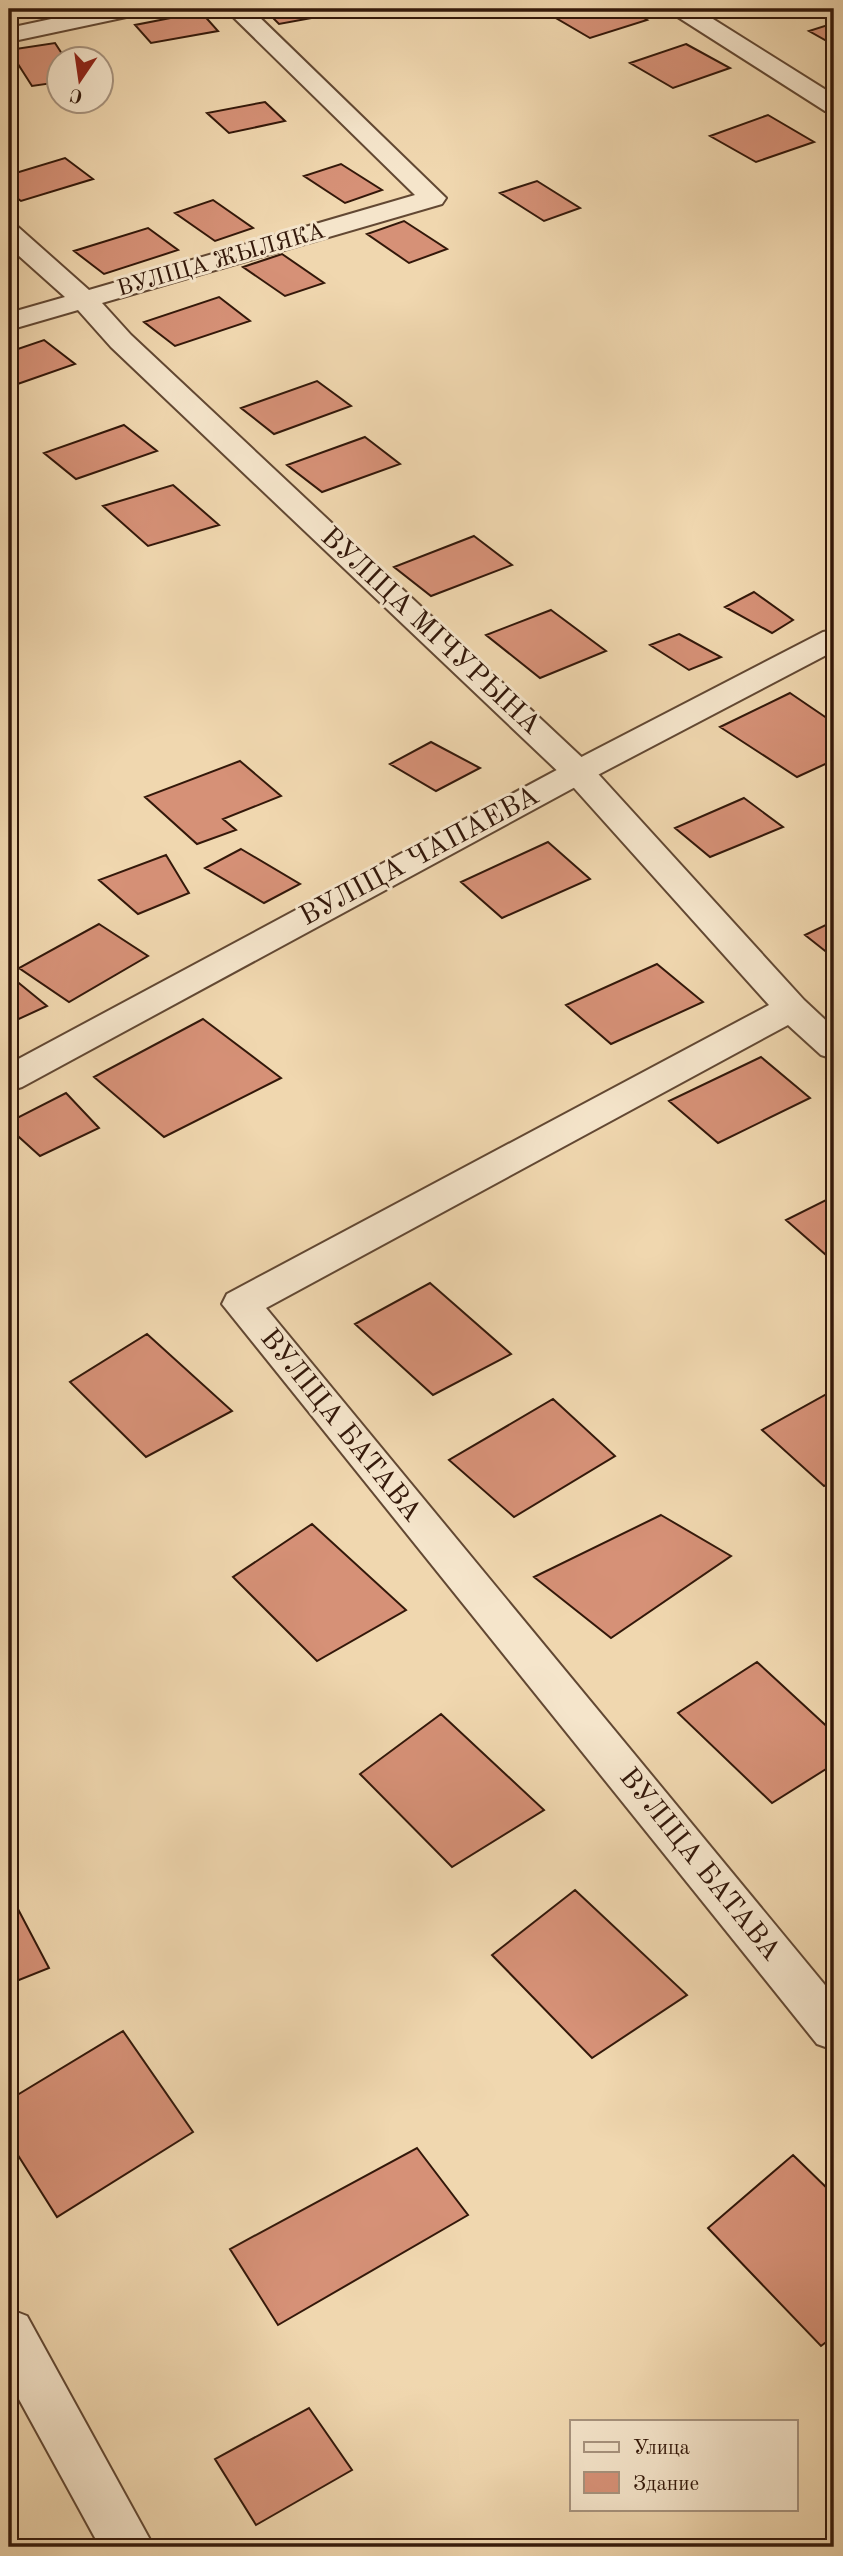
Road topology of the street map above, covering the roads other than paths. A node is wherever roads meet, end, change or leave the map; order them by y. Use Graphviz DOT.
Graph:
graph roads {
  1 [pos="131,9"];
  2 [pos="237,9"];
  3 [pos="681,9"];
  4 [pos="9,35"];
  5 [pos="834,106"];
  6 [pos="9,233"];
  7 [pos="83,299"];
  8 [pos="9,322"];
  9 [pos="834,639"];
  10 [pos="579,772"];
  11 [pos="791,1008"];
  12 [pos="834,1047"];
  13 [pos="9,1079"];
  14 [pos="834,2030"];
  15 [pos="9,2332"];
  16 [pos="128,2547"];
  1 -- 4 [label="street"];
  2 -- 7 [label="street, ВУЛІЦА ЖЫЛЯКА"];
  3 -- 5 [label="street"];
  6 -- 7 [label="street, ВУЛІЦА МІЧУРЫНА"];
  7 -- 8 [label="street, ВУЛІЦА ЖЫЛЯКА"];
  7 -- 10 [label="street, ВУЛІЦА МІЧУРЫНА"];
  9 -- 10 [label="street, ВУЛІЦА ЧАПАЕВА"];
  10 -- 11 [label="street, ВУЛІЦА МІЧУРЫНА"];
  10 -- 13 [label="street, ВУЛІЦА ЧАПАЕВА"];
  11 -- 12 [label="street, ВУЛІЦА МІЧУРЫНА"];
  11 -- 14 [label="street, ВУЛІЦА БАТАВА"];
  15 -- 16 [label="street"];
}
